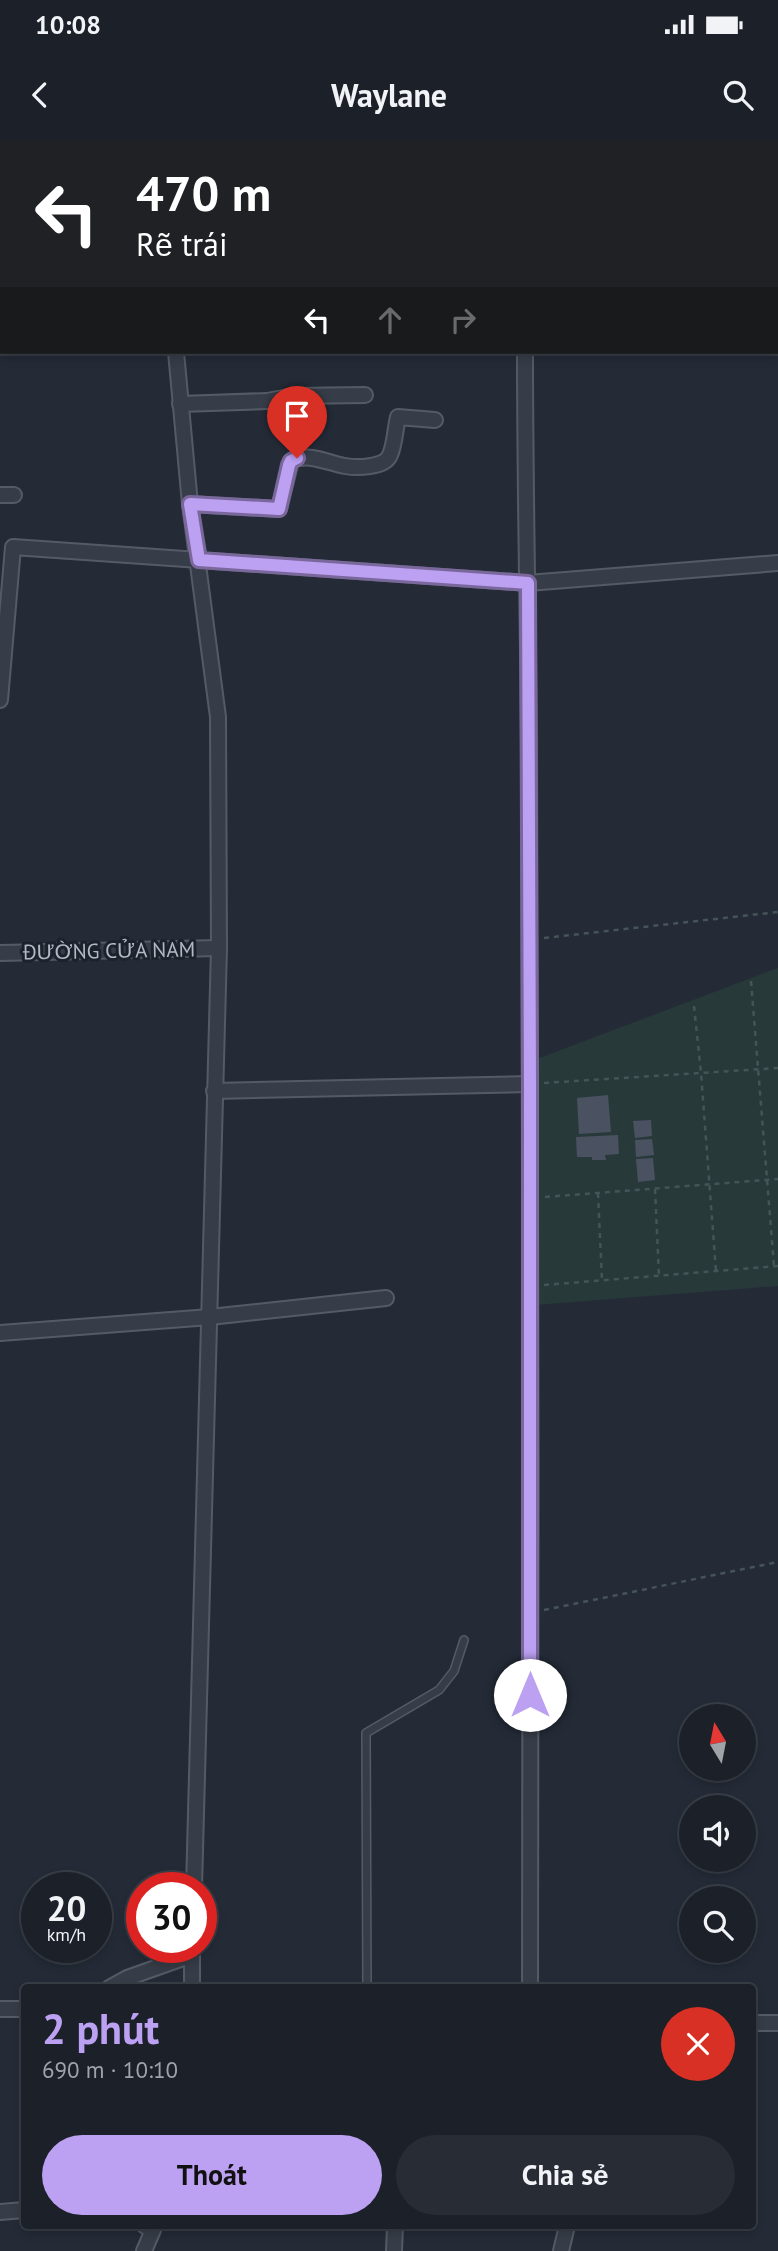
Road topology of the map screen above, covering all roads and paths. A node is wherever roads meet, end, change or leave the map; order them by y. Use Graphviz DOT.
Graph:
graph roads {
  1 [pos="176,354"];
  2 [pos="525,354"];
  3 [pos="365,395"];
  4 [pos="180,404"];
  5 [pos="435,420"];
  6 [pos="190,504"];
  7 [pos="7,546"];
  8 [pos="199,560"];
  9 [pos="778,563"];
  10 [pos="528,583"];
  11 [pos="0,700"];
  12 [pos="778,912"];
  13 [pos="530,940"];
  14 [pos="219,948"];
  15 [pos="0,953"];
  16 [pos="751,981"];
  17 [pos="694,1006"];
  18 [pos="778,1068"];
  19 [pos="758,1069"];
  20 [pos="701,1073"];
  21 [pos="530,1084"];
  22 [pos="214,1091"];
  23 [pos="778,1179"];
  24 [pos="767,1180"];
  25 [pos="709,1185"];
  26 [pos="655,1189"];
  27 [pos="598,1193"];
  28 [pos="545,1197"];
  29 [pos="776,1266"];
  30 [pos="716,1271"];
  31 [pos="659,1276"];
  32 [pos="602,1280"];
  33 [pos="530,1286"];
  34 [pos="386,1298"];
  35 [pos="210,1317"];
  36 [pos="0,1333"];
  37 [pos="778,1562"];
  38 [pos="530,1613"];
  39 [pos="464,1640"];
  40 [pos="194,1872"];
  41 [pos="163,1963"];
  42 [pos="192,1963"];
  43 [pos="116,1984"];
  44 [pos="192,1984"];
  45 [pos="367,1984"];
  46 [pos="530,1984"];
  47 [pos="0,2009"];
  48 [pos="21,2009"];
  49 [pos="756,2023"];
  50 [pos="778,2023"];
  51 [pos="21,2210"];
  52 [pos="0,2212"];
  53 [pos="150,2229"];
  54 [pos="395,2229"];
  55 [pos="566,2229"];
  56 [pos="144,2251"];
  57 [pos="394,2251"];
  58 [pos="561,2251"];
  1 -- 4 [label="street"];
  2 -- 10 [label="street"];
  3 -- 4 [label="street"];
  4 -- 6 [label="street"];
  5 -- 6 [label="street"];
  6 -- 8 [label="street"];
  7 -- 8 [label="street"];
  7 -- 11 [label="street"];
  8 -- 10 [label="street"];
  8 -- 14 [label="street"];
  9 -- 10 [label="street"];
  10 -- 13 [label="street"];
  12 -- 13 [label="path"];
  13 -- 21 [label="street"];
  14 -- 15 [label="street, ĐƯỜNG CỬA NAM"];
  14 -- 22 [label="street"];
  16 -- 19 [label="path"];
  17 -- 20 [label="path"];
  18 -- 19 [label="path"];
  19 -- 20 [label="path"];
  19 -- 24 [label="path"];
  20 -- 21 [label="path"];
  20 -- 25 [label="path"];
  21 -- 22 [label="street"];
  21 -- 33 [label="street"];
  22 -- 35 [label="street"];
  23 -- 24 [label="path"];
  24 -- 25 [label="path"];
  24 -- 29 [label="path"];
  25 -- 26 [label="path"];
  25 -- 30 [label="path"];
  26 -- 27 [label="path"];
  26 -- 31 [label="path"];
  27 -- 28 [label="path"];
  27 -- 32 [label="path"];
  29 -- 30 [label="path"];
  30 -- 31 [label="path"];
  31 -- 32 [label="path"];
  32 -- 33 [label="path"];
  33 -- 38 [label="street"];
  34 -- 35 [label="street"];
  35 -- 36 [label="street"];
  35 -- 40 [label="street"];
  37 -- 38 [label="path"];
  38 -- 46 [label="street"];
  39 -- 45 [label="lane"];
  41 -- 43 [label="street"];
  42 -- 44 [label="street"];
  47 -- 48 [label="street"];
  49 -- 50 [label="street"];
  51 -- 52 [label="street"];
  53 -- 56 [label="street"];
  54 -- 57 [label="street"];
  55 -- 58 [label="street"];
}
